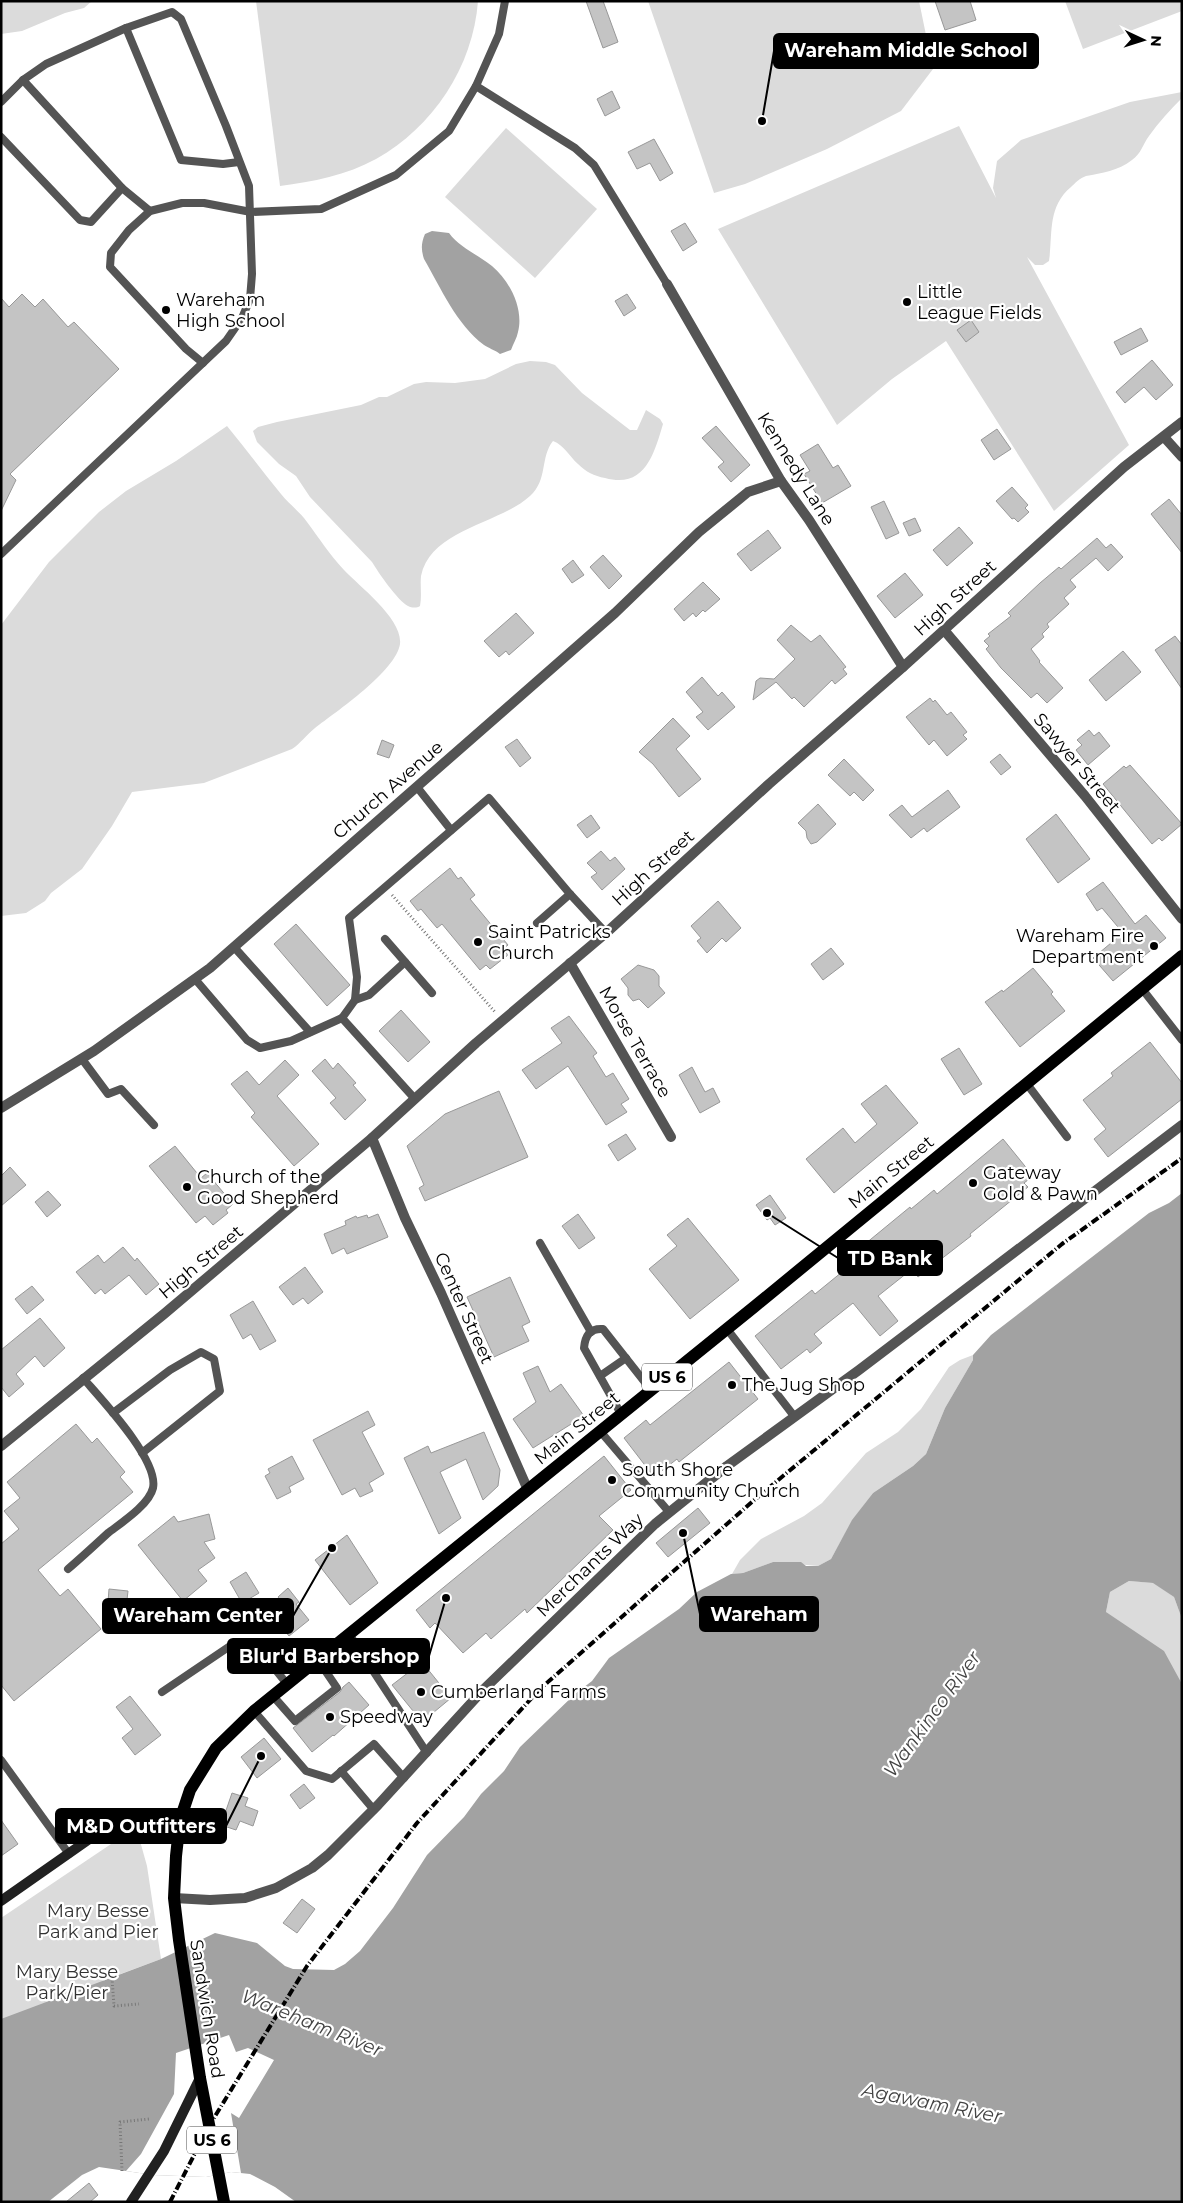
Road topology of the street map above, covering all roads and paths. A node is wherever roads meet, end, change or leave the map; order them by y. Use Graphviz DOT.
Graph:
graph roads {
  1 [pos="505,1"];
  2 [pos="126,28"];
  3 [pos="23,80"];
  4 [pos="476,86"];
  5 [pos="1,102"];
  6 [pos="1,137"];
  7 [pos="239,162"];
  8 [pos="122,188"];
  9 [pos="150,211"];
  10 [pos="251,212"];
  11 [pos="667,284"];
  12 [pos="203,363"];
  13 [pos="1182,422"];
  14 [pos="1164,437"];
  15 [pos="1182,457"];
  16 [pos="781,481"];
  17 [pos="1,554"];
  18 [pos="944,630"];
  19 [pos="902,667"];
  20 [pos="417,787"];
  21 [pos="451,830"];
  22 [pos="385,887"];
  23 [pos="570,894"];
  24 [pos="1182,919"];
  25 [pos="537,923"];
  26 [pos="606,933"];
  27 [pos="385,939"];
  28 [pos="234,947"];
  29 [pos="1182,956"];
  30 [pos="405,962"];
  31 [pos="570,963"];
  32 [pos="195,979"];
  33 [pos="1143,990"];
  34 [pos="432,993"];
  35 [pos="355,1000"];
  36 [pos="342,1018"];
  37 [pos="503,1022"];
  38 [pos="310,1032"];
  39 [pos="1182,1040"];
  40 [pos="82,1059"];
  41 [pos="1027,1084"];
  42 [pos="415,1099"];
  43 [pos="1,1108"];
  44 [pos="154,1125"];
  45 [pos="1182,1125"];
  46 [pos="671,1137"];
  47 [pos="1068,1137"];
  48 [pos="372,1138"];
  49 [pos="540,1243"];
  50 [pos="727,1329"];
  51 [pos="591,1332"];
  52 [pos="626,1358"];
  53 [pos="600,1376"];
  54 [pos="83,1378"];
  55 [pos="652,1390"];
  56 [pos="113,1413"];
  57 [pos="621,1414"];
  58 [pos="794,1416"];
  59 [pos="600,1431"];
  60 [pos="1,1446"];
  61 [pos="142,1453"];
  62 [pos="528,1490"];
  63 [pos="669,1512"];
  64 [pos="68,1569"];
  65 [pos="349,1634"];
  66 [pos="402,1643"];
  67 [pos="318,1660"];
  68 [pos="369,1665"];
  69 [pos="287,1684"];
  70 [pos="162,1692"];
  71 [pos="273,1696"];
  72 [pos="254,1710"];
  73 [pos="427,1753"];
  74 [pos="1,1760"];
  75 [pos="341,1771"];
  76 [pos="404,1778"];
  77 [pos="374,1810"];
  78 [pos="180,1820"];
  79 [pos="69,1854"];
  80 [pos="174,1898"];
  81 [pos="1,1901"];
  82 [pos="112,1978"];
  83 [pos="139,2004"];
  84 [pos="200,2078"];
  85 [pos="149,2119"];
  86 [pos="122,2170"];
  87 [pos="131,2202"];
  88 [pos="224,2202"];
  1 -- 4 [label="lane"];
  2 -- 3 [label="lane"];
  2 -- 7 [label="lane"];
  2 -- 7 [label="lane"];
  3 -- 5 [label="lane"];
  3 -- 8 [label="lane"];
  4 -- 10 [label="lane"];
  4 -- 11 [label="lane"];
  6 -- 8 [label="lane"];
  7 -- 10 [label="lane"];
  8 -- 9 [label="lane"];
  9 -- 10 [label="lane"];
  9 -- 12 [label="lane"];
  10 -- 12 [label="lane"];
  11 -- 16 [label="street, Kennedy Lane"];
  12 -- 17 [label="lane"];
  13 -- 14 [label="street, High Street"];
  14 -- 15 [label="street"];
  14 -- 18 [label="street, High Street"];
  16 -- 19 [label="street, Kennedy Lane"];
  16 -- 20 [label="street, Church Avenue"];
  18 -- 19 [label="street, High Street"];
  18 -- 24 [label="street, Sawyer Street"];
  19 -- 26 [label="street, High Street"];
  20 -- 21 [label="lane"];
  20 -- 28 [label="street, Church Avenue"];
  21 -- 22 [label="lane"];
  21 -- 23 [label="lane"];
  22 -- 35 [label="lane"];
  22 -- 37 [label="path"];
  23 -- 25 [label="lane"];
  23 -- 26 [label="lane"];
  26 -- 31 [label="street, High Street"];
  27 -- 30 [label="lane"];
  28 -- 32 [label="street, Church Avenue"];
  28 -- 38 [label="lane"];
  29 -- 33 [label="main road, Main Street / US 6"];
  30 -- 34 [label="lane"];
  30 -- 35 [label="lane"];
  31 -- 37 [label="street, High Street"];
  31 -- 46 [label="street, Morse Terrace"];
  32 -- 38 [label="lane"];
  32 -- 40 [label="street, Church Avenue"];
  33 -- 39 [label="lane"];
  33 -- 41 [label="main road, Main Street / US 6"];
  35 -- 36 [label="lane"];
  36 -- 38 [label="lane"];
  36 -- 42 [label="lane"];
  37 -- 42 [label="street, High Street"];
  40 -- 43 [label="street, Church Avenue"];
  40 -- 44 [label="lane"];
  41 -- 47 [label="lane"];
  41 -- 50 [label="main road, Main Street / US 6"];
  42 -- 48 [label="street, High Street"];
  45 -- 58 [label="street, Merchants Way"];
  48 -- 54 [label="street, High Street"];
  48 -- 62 [label="street, Center Street"];
  49 -- 51 [label="lane"];
  50 -- 55 [label="main road, Main Street / US 6"];
  50 -- 58 [label="lane"];
  51 -- 52 [label="lane"];
  51 -- 53 [label="lane"];
  52 -- 53 [label="lane"];
  52 -- 55 [label="lane"];
  53 -- 57 [label="lane"];
  54 -- 56 [label="lane"];
  54 -- 60 [label="street, High Street"];
  55 -- 57 [label="main road, Main Street / US 6"];
  56 -- 61 [label="lane"];
  56 -- 61 [label="lane"];
  57 -- 59 [label="main road, Main Street / US 6"];
  58 -- 63 [label="street, Merchants Way"];
  59 -- 62 [label="main road, Main Street / US 6"];
  59 -- 63 [label="lane"];
  61 -- 64 [label="lane"];
  62 -- 65 [label="main road, Main Street / US 6"];
  63 -- 73 [label="street, Merchants Way"];
  65 -- 67 [label="main road, Main Street / US 6"];
  65 -- 68 [label="lane"];
  66 -- 68 [label="lane"];
  67 -- 69 [label="main road, Main Street / US 6"];
  67 -- 71 [label="lane"];
  68 -- 73 [label="lane"];
  69 -- 70 [label="lane"];
  69 -- 71 [label="main road, Main Street / US 6"];
  71 -- 72 [label="main road, Main Street / US 6"];
  72 -- 75 [label="lane"];
  72 -- 78 [label="main road, Main Street / US 6"];
  73 -- 76 [label="street, Merchants Way"];
  74 -- 79 [label="lane"];
  75 -- 76 [label="lane"];
  75 -- 77 [label="lane"];
  76 -- 77 [label="street, Merchants Way"];
  77 -- 80 [label="street, Merchants Way"];
  78 -- 79 [label="street"];
  78 -- 80 [label="main road, Sandwich Road / US 6"];
  79 -- 81 [label="street"];
  80 -- 84 [label="main road, Sandwich Road / US 6"];
  82 -- 83 [label="path"];
  84 -- 87 [label="street"];
  84 -- 88 [label="main road, Sandwich Road / US 6"];
  85 -- 86 [label="path"];
}
